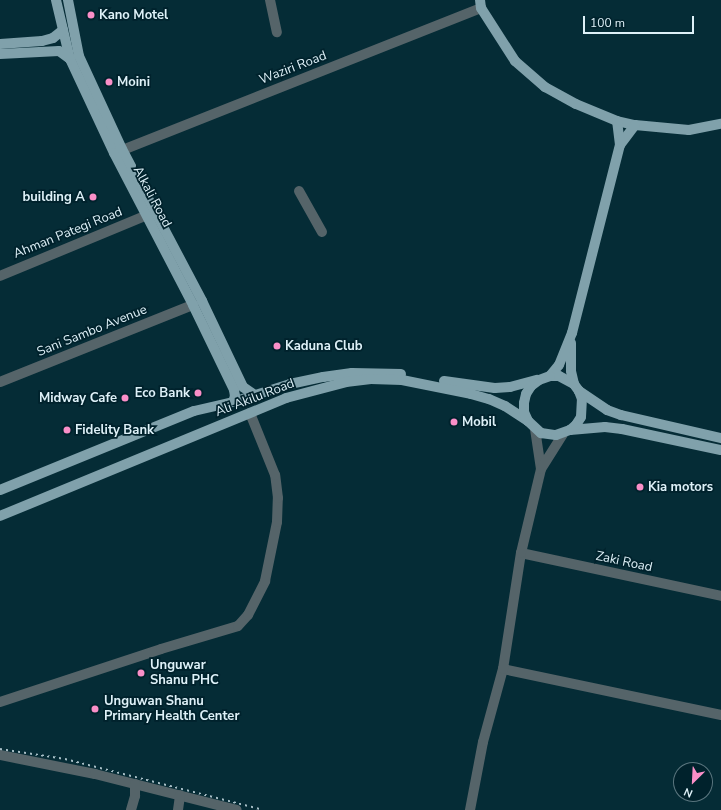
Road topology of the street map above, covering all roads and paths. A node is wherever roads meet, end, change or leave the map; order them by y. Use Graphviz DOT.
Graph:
graph roads {
  1 [pos="56,0"];
  2 [pos="68,0"];
  3 [pos="270,0"];
  4 [pos="480,4"];
  5 [pos="63,30"];
  6 [pos="277,32"];
  7 [pos="0,44"];
  8 [pos="0,54"];
  9 [pos="70,59"];
  10 [pos="617,121"];
  11 [pos="721,124"];
  12 [pos="635,125"];
  13 [pos="620,145"];
  14 [pos="118,151"];
  15 [pos="299,191"];
  16 [pos="147,215"];
  17 [pos="322,232"];
  18 [pos="0,276"];
  19 [pos="193,305"];
  20 [pos="572,334"];
  21 [pos="550,376"];
  22 [pos="538,380"];
  23 [pos="0,382"];
  24 [pos="577,388"];
  25 [pos="255,395"];
  26 [pos="233,402"];
  27 [pos="250,413"];
  28 [pos="531,425"];
  29 [pos="566,432"];
  30 [pos="721,438"];
  31 [pos="721,450"];
  32 [pos="541,469"];
  33 [pos="0,490"];
  34 [pos="0,516"];
  35 [pos="521,553"];
  36 [pos="721,596"];
  37 [pos="502,668"];
  38 [pos="0,702"];
  39 [pos="721,715"];
  40 [pos="0,755"];
  41 [pos="135,784"];
  42 [pos="180,795"];
  43 [pos="230,809"];
  44 [pos="131,810"];
  45 [pos="178,810"];
  46 [pos="470,810"];
  1 -- 5 [label="main road, Alkali Road"];
  2 -- 14 [label="main road, Alkali Road"];
  3 -- 6 [label="street"];
  4 -- 10 [label="main road"];
  4 -- 14 [label="street, Waziri Road"];
  5 -- 7 [label="main road"];
  5 -- 9 [label="main road, Alkali Road"];
  8 -- 9 [label="main road"];
  9 -- 14 [label="main road, Alkali Road"];
  10 -- 12 [label="main road"];
  10 -- 13 [label="main road"];
  11 -- 12 [label="main road"];
  12 -- 13 [label="main road"];
  13 -- 20 [label="main road"];
  14 -- 16 [label="main road, Alkali Road"];
  14 -- 25 [label="main road, Alkali Road"];
  15 -- 17 [label="street"];
  16 -- 18 [label="street, Ahman Pategi Road"];
  16 -- 19 [label="main road, Alkali Road"];
  19 -- 23 [label="street, Sani Sambo Avenue"];
  19 -- 26 [label="main road, Alkali Road"];
  20 -- 21 [label="main road"];
  20 -- 24 [label="main road"];
  21 -- 22 [label="main road"];
  21 -- 24 [label="main road"];
  22 -- 25 [label="main road, Ali Akilu Road"];
  22 -- 28 [label="main road"];
  24 -- 29 [label="main road"];
  24 -- 30 [label="main road"];
  25 -- 26 [label="main road, Ali Akilu Road"];
  26 -- 33 [label="main road, Ali Akilu Road"];
  27 -- 28 [label="main road, Ali Akilu Road"];
  27 -- 34 [label="main road, Ali Akilu Road"];
  27 -- 38 [label="street"];
  28 -- 29 [label="main road"];
  28 -- 32 [label="street"];
  29 -- 31 [label="main road"];
  29 -- 32 [label="street"];
  32 -- 35 [label="street"];
  35 -- 36 [label="street, Zaki Road"];
  35 -- 37 [label="street"];
  37 -- 39 [label="street"];
  37 -- 46 [label="street"];
  40 -- 41 [label="street"];
  41 -- 42 [label="street"];
  41 -- 44 [label="street"];
  42 -- 43 [label="street"];
  42 -- 45 [label="street"];
}
